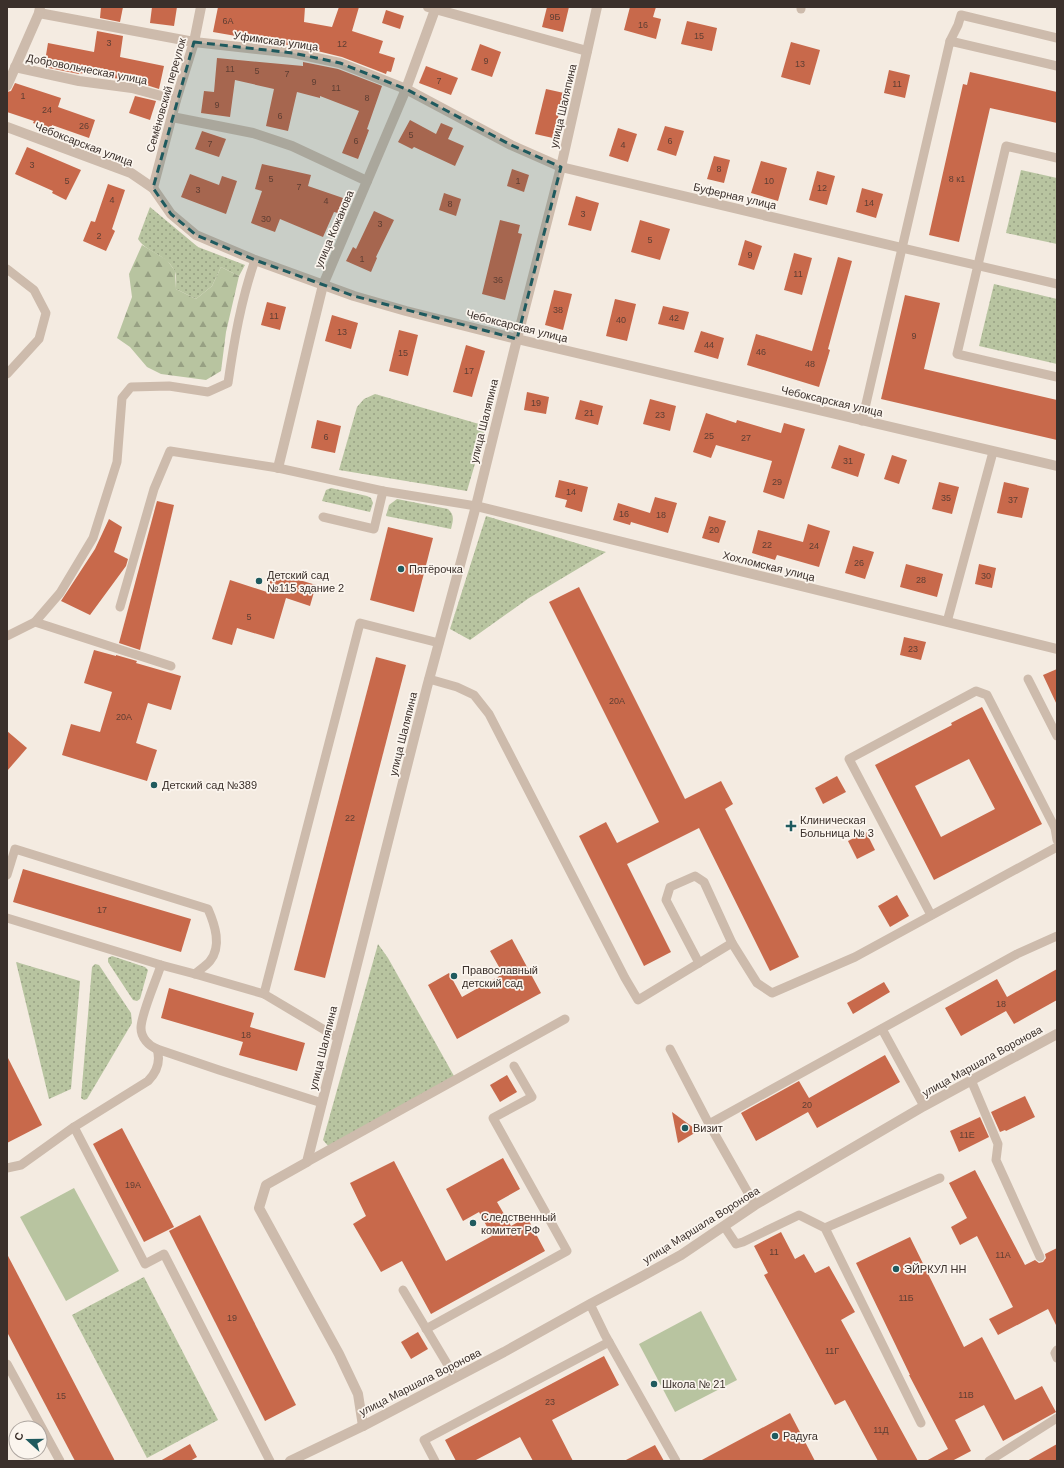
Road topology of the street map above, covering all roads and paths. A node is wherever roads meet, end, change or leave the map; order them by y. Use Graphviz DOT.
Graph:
graph roads {
  1 [pos="201,7"];
  2 [pos="433,7"];
  3 [pos="597,7"];
  4 [pos="40,10"];
  5 [pos="1057,38"];
  6 [pos="950,41"];
  7 [pos="194,42"];
  8 [pos="587,51"];
  9 [pos="1057,66"];
  10 [pos="15,67"];
  11 [pos="7,86"];
  12 [pos="406,89"];
  13 [pos="176,100"];
  14 [pos="172,117"];
  15 [pos="7,127"];
  16 [pos="1057,158"];
  17 [pos="561,167"];
  18 [pos="367,181"];
  19 [pos="153,188"];
  20 [pos="902,248"];
  21 [pos="255,260"];
  22 [pos="978,265"];
  23 [pos="7,269"];
  24 [pos="1057,284"];
  25 [pos="323,285"];
  26 [pos="517,339"];
  27 [pos="7,374"];
  28 [pos="1057,377"];
  29 [pos="862,421"];
  30 [pos="993,452"];
  31 [pos="1057,466"];
  32 [pos="278,468"];
  33 [pos="383,492"];
  34 [pos="476,506"];
  35 [pos="323,517"];
  36 [pos="120,607"];
  37 [pos="35,622"];
  38 [pos="946,622"];
  39 [pos="7,636"];
  40 [pos="439,643"];
  41 [pos="1057,649"];
  42 [pos="171,666"];
  43 [pos="429,679"];
  44 [pos="1028,679"];
  45 [pos="1057,736"];
  46 [pos="1057,840"];
  47 [pos="1057,847"];
  48 [pos="7,875"];
  49 [pos="931,915"];
  50 [pos="7,918"];
  51 [pos="1057,936"];
  52 [pos="732,943"];
  53 [pos="698,963"];
  54 [pos="161,966"];
  55 [pos="195,974"];
  56 [pos="264,994"];
  57 [pos="565,1019"];
  58 [pos="882,1029"];
  59 [pos="1057,1034"];
  60 [pos="338,1038"];
  61 [pos="157,1049"];
  62 [pos="670,1049"];
  63 [pos="514,1066"];
  64 [pos="971,1080"];
  65 [pos="322,1103"];
  66 [pos="924,1106"];
  67 [pos="710,1124"];
  68 [pos="74,1127"];
  69 [pos="307,1162"];
  70 [pos="7,1168"];
  71 [pos="940,1178"];
  72 [pos="755,1205"];
  73 [pos="724,1226"];
  74 [pos="825,1228"];
  75 [pos="1040,1257"];
  76 [pos="403,1290"];
  77 [pos="590,1304"];
  78 [pos="426,1329"];
  79 [pos="609,1342"];
  80 [pos="1057,1350"];
  81 [pos="1057,1358"];
  82 [pos="7,1364"];
  83 [pos="455,1377"];
  84 [pos="1057,1418"];
  85 [pos="920,1423"];
  86 [pos="362,1426"];
  87 [pos="60,1461"];
  88 [pos="270,1461"];
  89 [pos="290,1461"];
  90 [pos="435,1461"];
  91 [pos="676,1461"];
  92 [pos="989,1461"];
  1 -- 7 [label="street, Семёновский переулок"];
  2 -- 8 [label="street"];
  2 -- 12 [label="street, улица Кожанова"];
  3 -- 8 [label="street, улица Шаляпина"];
  4 -- 7 [label="street, Уфимская улица"];
  4 -- 10 [label="street"];
  5 -- 6 [label="lane"];
  6 -- 9 [label="lane"];
  6 -- 20 [label="lane"];
  7 -- 12 [label="street, Уфимская улица"];
  7 -- 13 [label="street, Семёновский переулок"];
  8 -- 17 [label="street, улица Шаляпина"];
  10 -- 11 [label="street"];
  10 -- 13 [label="street, Добровольческая улица"];
  12 -- 17 [label="street, Уфимская улица"];
  12 -- 18 [label="street, улица Кожанова"];
  13 -- 14 [label="street, Семёновский переулок"];
  14 -- 18 [label="street"];
  14 -- 19 [label="street, Семёновский переулок"];
  15 -- 19 [label="street, Чебоксарская улица"];
  16 -- 22 [label="lane"];
  17 -- 20 [label="street, Буферная улица"];
  17 -- 26 [label="street, улица Шаляпина"];
  18 -- 25 [label="street, улица Кожанова"];
  19 -- 21 [label="street, Чебоксарская улица"];
  20 -- 22 [label="lane"];
  20 -- 29 [label="lane"];
  21 -- 25 [label="street, Чебоксарская улица"];
  21 -- 37 [label="lane"];
  22 -- 24 [label="lane"];
  22 -- 28 [label="lane"];
  23 -- 27 [label="lane"];
  25 -- 26 [label="street, Чебоксарская улица"];
  25 -- 32 [label="street, улица Кожанова"];
  26 -- 29 [label="street, Чебоксарская улица"];
  26 -- 34 [label="street, улица Шаляпина"];
  29 -- 30 [label="street, Чебоксарская улица"];
  30 -- 31 [label="street, Чебоксарская улица"];
  30 -- 38 [label="lane"];
  32 -- 33 [label="lane"];
  32 -- 36 [label="lane"];
  33 -- 34 [label="lane"];
  33 -- 35 [label="lane"];
  34 -- 38 [label="street, Хохломская улица"];
  34 -- 40 [label="street, улица Шаляпина"];
  37 -- 39 [label="lane"];
  37 -- 42 [label="lane"];
  38 -- 41 [label="street, Хохломская улица"];
  40 -- 43 [label="street, улица Шаляпина"];
  40 -- 56 [label="lane"];
  43 -- 53 [label="lane"];
  43 -- 60 [label="street, улица Шаляпина"];
  44 -- 45 [label="lane"];
  46 -- 49 [label="lane"];
  47 -- 49 [label="lane"];
  48 -- 55 [label="lane"];
  49 -- 52 [label="lane"];
  50 -- 54 [label="lane"];
  51 -- 58 [label="lane"];
  52 -- 53 [label="lane"];
  52 -- 53 [label="lane"];
  54 -- 55 [label="lane"];
  54 -- 61 [label="lane"];
  55 -- 56 [label="lane"];
  56 -- 60 [label="lane"];
  57 -- 69 [label="lane"];
  58 -- 66 [label="lane"];
  58 -- 67 [label="lane"];
  59 -- 64 [label="street, улица Маршала Воронова"];
  60 -- 65 [label="street, улица Шаляпина"];
  61 -- 65 [label="lane"];
  61 -- 68 [label="lane"];
  62 -- 67 [label="lane"];
  63 -- 78 [label="lane"];
  64 -- 66 [label="street, улица Маршала Воронова"];
  64 -- 75 [label="lane"];
  65 -- 69 [label="street, улица Шаляпина"];
  66 -- 72 [label="street, улица Маршала Воронова"];
  67 -- 72 [label="lane"];
  68 -- 70 [label="lane"];
  68 -- 88 [label="lane"];
  69 -- 86 [label="street"];
  71 -- 74 [label="lane"];
  72 -- 73 [label="street, улица Маршала Воронова"];
  73 -- 74 [label="lane"];
  73 -- 77 [label="street, улица Маршала Воронова"];
  74 -- 85 [label="lane"];
  76 -- 78 [label="lane"];
  77 -- 79 [label="lane"];
  77 -- 83 [label="street, улица Маршала Воронова"];
  78 -- 83 [label="lane"];
  79 -- 90 [label="lane"];
  79 -- 91 [label="lane"];
  80 -- 81 [label="lane"];
  82 -- 87 [label="lane"];
  83 -- 86 [label="street, улица Маршала Воронова"];
  84 -- 92 [label="lane"];
  86 -- 89 [label="street, улица Маршала Воронова"];
}
